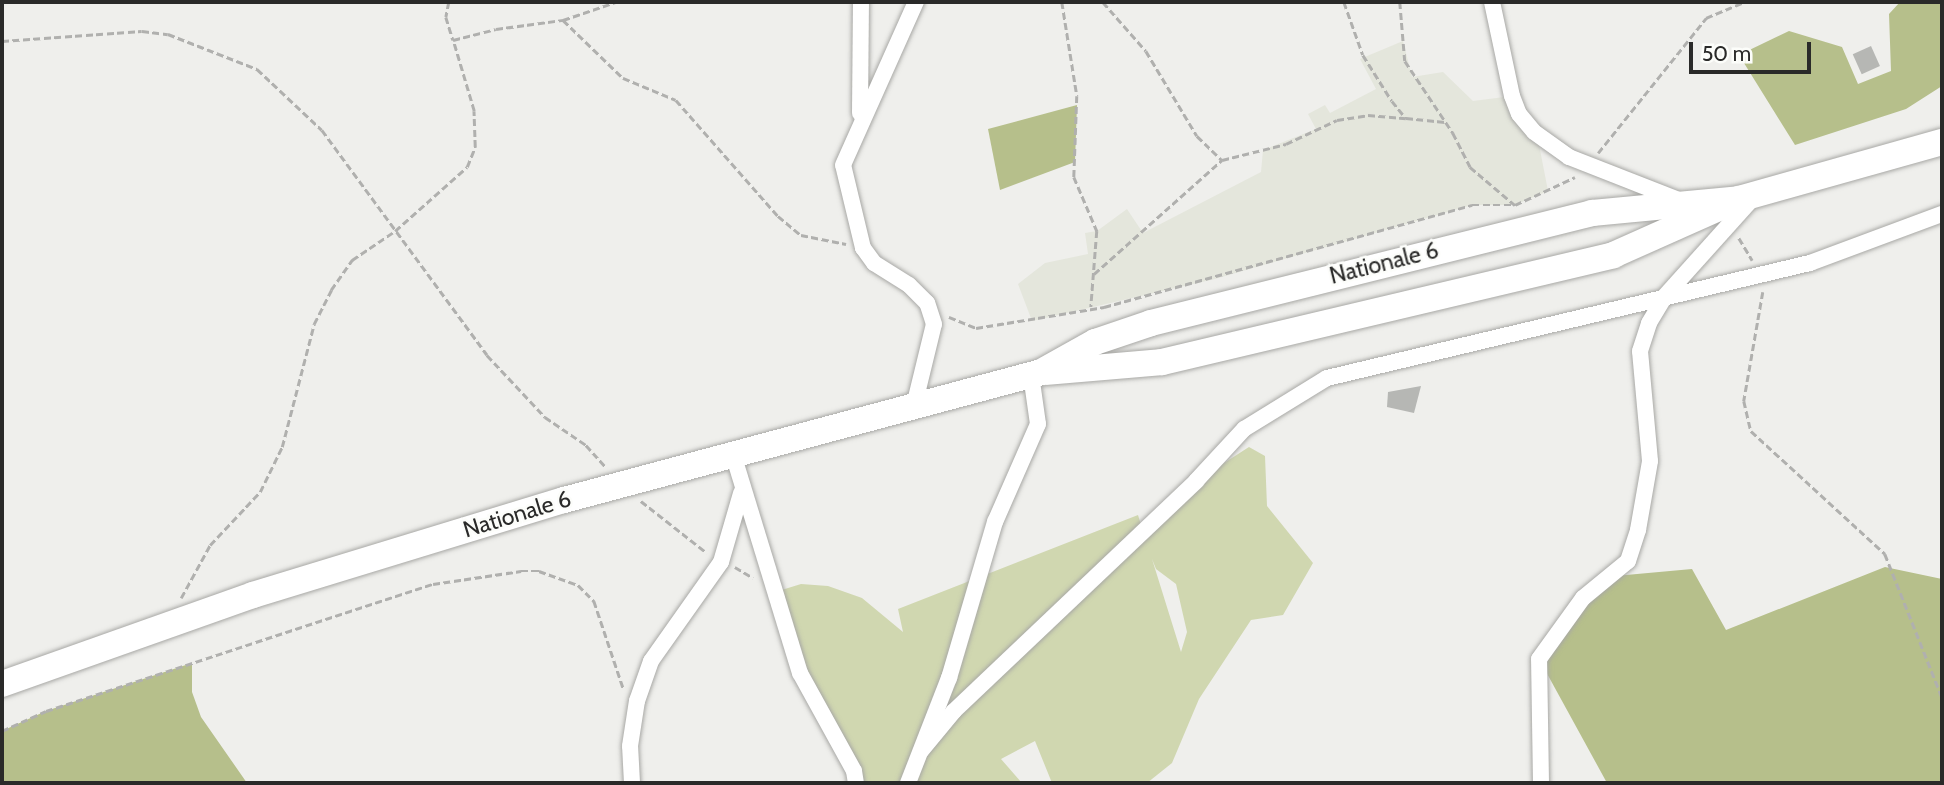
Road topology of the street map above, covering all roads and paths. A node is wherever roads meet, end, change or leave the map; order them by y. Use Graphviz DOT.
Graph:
graph roads {
  1 [pos="449,2"];
  2 [pos="616,2"];
  3 [pos="861,2"];
  4 [pos="916,2"];
  5 [pos="1062,2"];
  6 [pos="1103,2"];
  7 [pos="1344,2"];
  8 [pos="1400,2"];
  9 [pos="1492,2"];
  10 [pos="1744,2"];
  11 [pos="563,20"];
  12 [pos="453,40"];
  13 [pos="2,41"];
  14 [pos="1406,118"];
  15 [pos="1445,122"];
  16 [pos="859,126"];
  17 [pos="1942,142"];
  18 [pos="1222,160"];
  19 [pos="1590,165"];
  20 [pos="1747,197"];
  21 [pos="1682,201"];
  22 [pos="1515,205"];
  23 [pos="1942,214"];
  24 [pos="1730,224"];
  25 [pos="395,231"];
  26 [pos="863,248"];
  27 [pos="1760,273"];
  28 [pos="1093,275"];
  29 [pos="1665,296"];
  30 [pos="927,303"];
  31 [pos="1091,308"];
  32 [pos="1036,374"];
  33 [pos="914,406"];
  34 [pos="733,454"];
  35 [pos="622,484"];
  36 [pos="741,493"];
  37 [pos="721,562"];
  38 [pos="772,593"];
  39 [pos="165,626"];
  40 [pos="2,684"];
  41 [pos="1942,697"];
  42 [pos="634,722"];
  43 [pos="2,731"];
  44 [pos="921,751"];
  45 [pos="632,783"];
  46 [pos="856,783"];
  47 [pos="908,783"];
  48 [pos="1541,783"];
  1 -- 12 [label="path"];
  2 -- 11 [label="path"];
  3 -- 16 [label="street"];
  4 -- 16 [label="street"];
  5 -- 28 [label="path"];
  6 -- 18 [label="path"];
  7 -- 14 [label="path"];
  8 -- 15 [label="path"];
  9 -- 19 [label="street"];
  10 -- 19 [label="path"];
  11 -- 12 [label="path"];
  11 -- 26 [label="path"];
  12 -- 25 [label="path"];
  13 -- 25 [label="path"];
  14 -- 15 [label="path"];
  14 -- 18 [label="path"];
  15 -- 22 [label="path"];
  16 -- 26 [label="street"];
  17 -- 20 [label="main road, Nationale 6"];
  18 -- 28 [label="path"];
  19 -- 21 [label="street"];
  19 -- 22 [label="path"];
  20 -- 21 [label="main road, Nationale 6"];
  20 -- 24 [label="street"];
  20 -- 32 [label="main road, Nationale 6"];
  21 -- 32 [label="main road, Nationale 6"];
  22 -- 31 [label="path"];
  23 -- 27 [label="street"];
  24 -- 27 [label="path"];
  24 -- 29 [label="street"];
  25 -- 35 [label="path"];
  25 -- 39 [label="path"];
  26 -- 30 [label="street"];
  27 -- 29 [label="street"];
  27 -- 41 [label="path"];
  28 -- 31 [label="path"];
  29 -- 44 [label="street"];
  29 -- 48 [label="street"];
  30 -- 31 [label="path"];
  30 -- 33 [label="street"];
  32 -- 33 [label="main road, Nationale 6"];
  32 -- 44 [label="street"];
  33 -- 34 [label="main road, Nationale 6"];
  34 -- 35 [label="main road, Nationale 6"];
  34 -- 36 [label="street"];
  35 -- 37 [label="path"];
  35 -- 39 [label="main road, Nationale 6"];
  36 -- 37 [label="street"];
  36 -- 38 [label="street"];
  37 -- 38 [label="path"];
  37 -- 42 [label="street"];
  38 -- 46 [label="street"];
  39 -- 40 [label="main road, Nationale 6"];
  42 -- 43 [label="path"];
  42 -- 45 [label="street"];
  44 -- 47 [label="street"];
}
